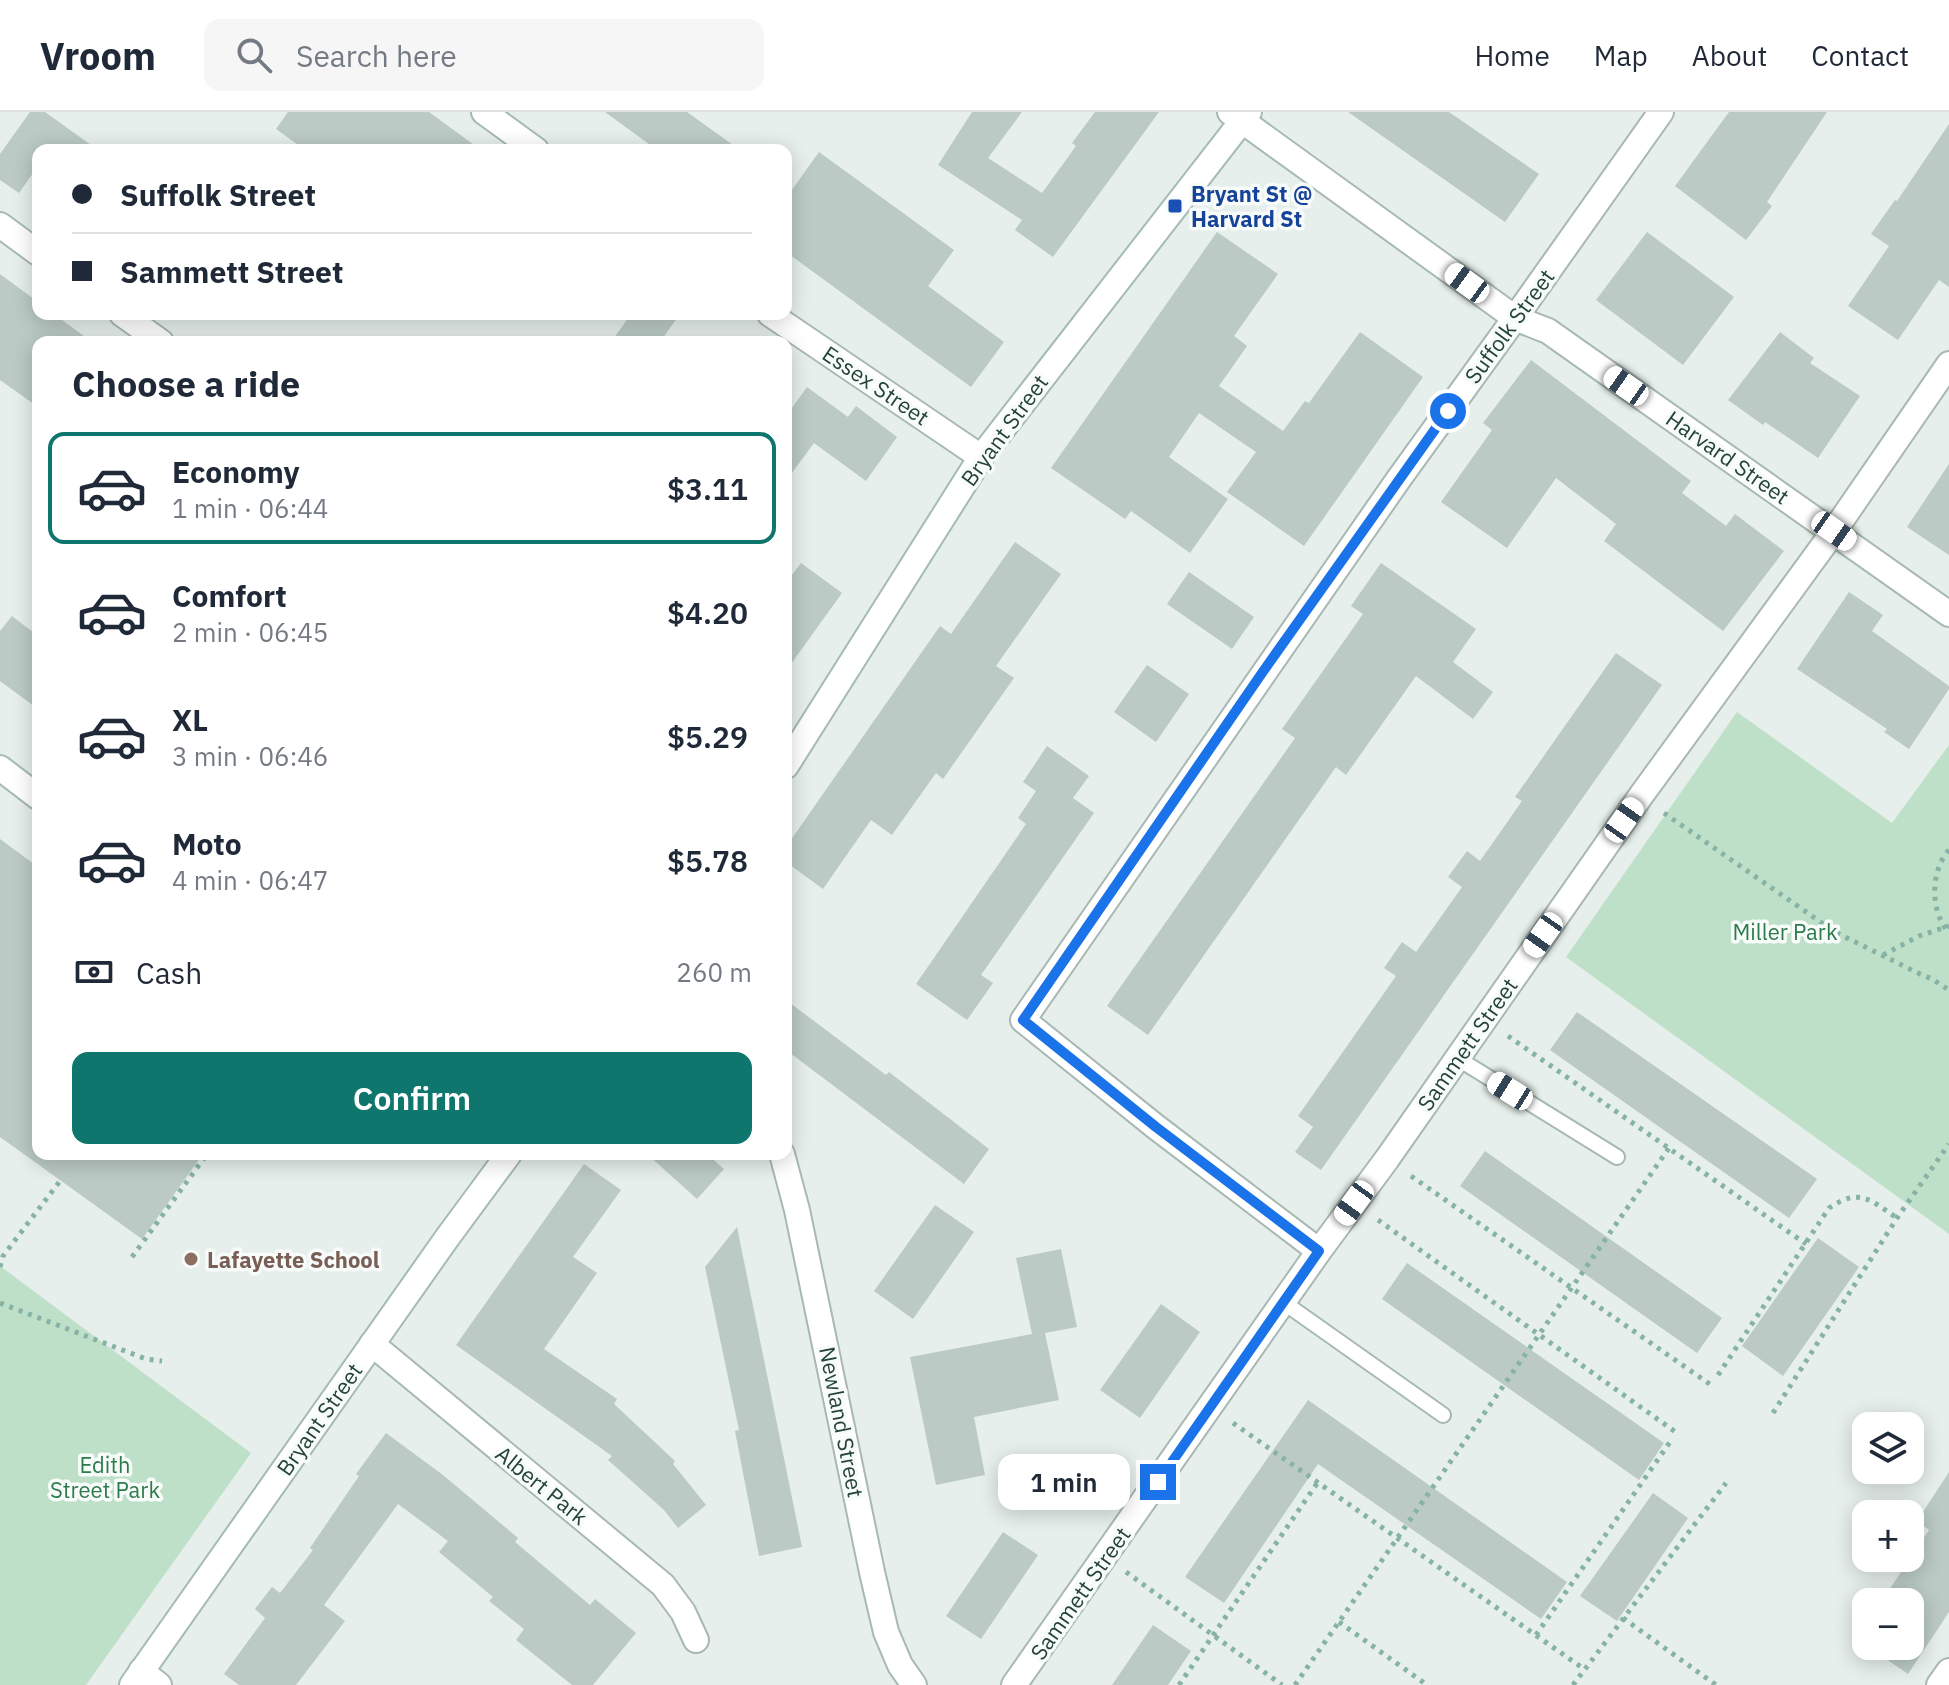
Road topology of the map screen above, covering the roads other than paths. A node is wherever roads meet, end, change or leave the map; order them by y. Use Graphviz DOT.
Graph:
graph roads {
  1 [pos="484,112"];
  2 [pos="1661,112"];
  3 [pos="1240,115"];
  4 [pos="528,144"];
  5 [pos="0,225"];
  6 [pos="32,249"];
  7 [pos="1515,318"];
  8 [pos="130,320"];
  9 [pos="779,320"];
  10 [pos="153,336"];
  11 [pos="1949,364"];
  12 [pos="981,457"];
  13 [pos="1834,531"];
  14 [pos="1949,614"];
  15 [pos="792,756"];
  16 [pos="0,768"];
  17 [pos="32,792"];
  18 [pos="1457,1058"];
  19 [pos="1617,1157"];
  20 [pos="504,1160"];
  21 [pos="784,1160"];
  22 [pos="1319,1251"];
  23 [pos="1283,1302"];
  24 [pos="372,1344"];
  25 [pos="1443,1415"];
  26 [pos="696,1640"];
  27 [pos="1949,1671"];
  28 [pos="144,1680"];
  29 [pos="914,1685"];
  30 [pos="1014,1685"];
  31 [pos="1939,1685"];
  1 -- 4 [label="street"];
  2 -- 7 [label="street, Suffolk Street"];
  3 -- 7 [label="street, Harvard Street"];
  3 -- 12 [label="street, Bryant Street"];
  5 -- 6 [label="street"];
  7 -- 13 [label="street, Harvard Street"];
  7 -- 22 [label="street, Suffolk Street"];
  8 -- 10 [label="street"];
  9 -- 12 [label="street, Essex Street"];
  11 -- 13 [label="street, Sammett Street"];
  12 -- 15 [label="street, Bryant Street"];
  13 -- 14 [label="street, Harvard Street"];
  13 -- 18 [label="street, Sammett Street"];
  16 -- 17 [label="street"];
  18 -- 19 [label="lane"];
  18 -- 22 [label="street, Sammett Street"];
  20 -- 24 [label="street, Bryant Street"];
  21 -- 29 [label="street, Newland Street"];
  22 -- 23 [label="street, Sammett Street"];
  23 -- 25 [label="lane"];
  23 -- 30 [label="street, Sammett Street"];
  24 -- 26 [label="street, Albert Park"];
  24 -- 28 [label="street, Bryant Street"];
  27 -- 31 [label="street"];
}
